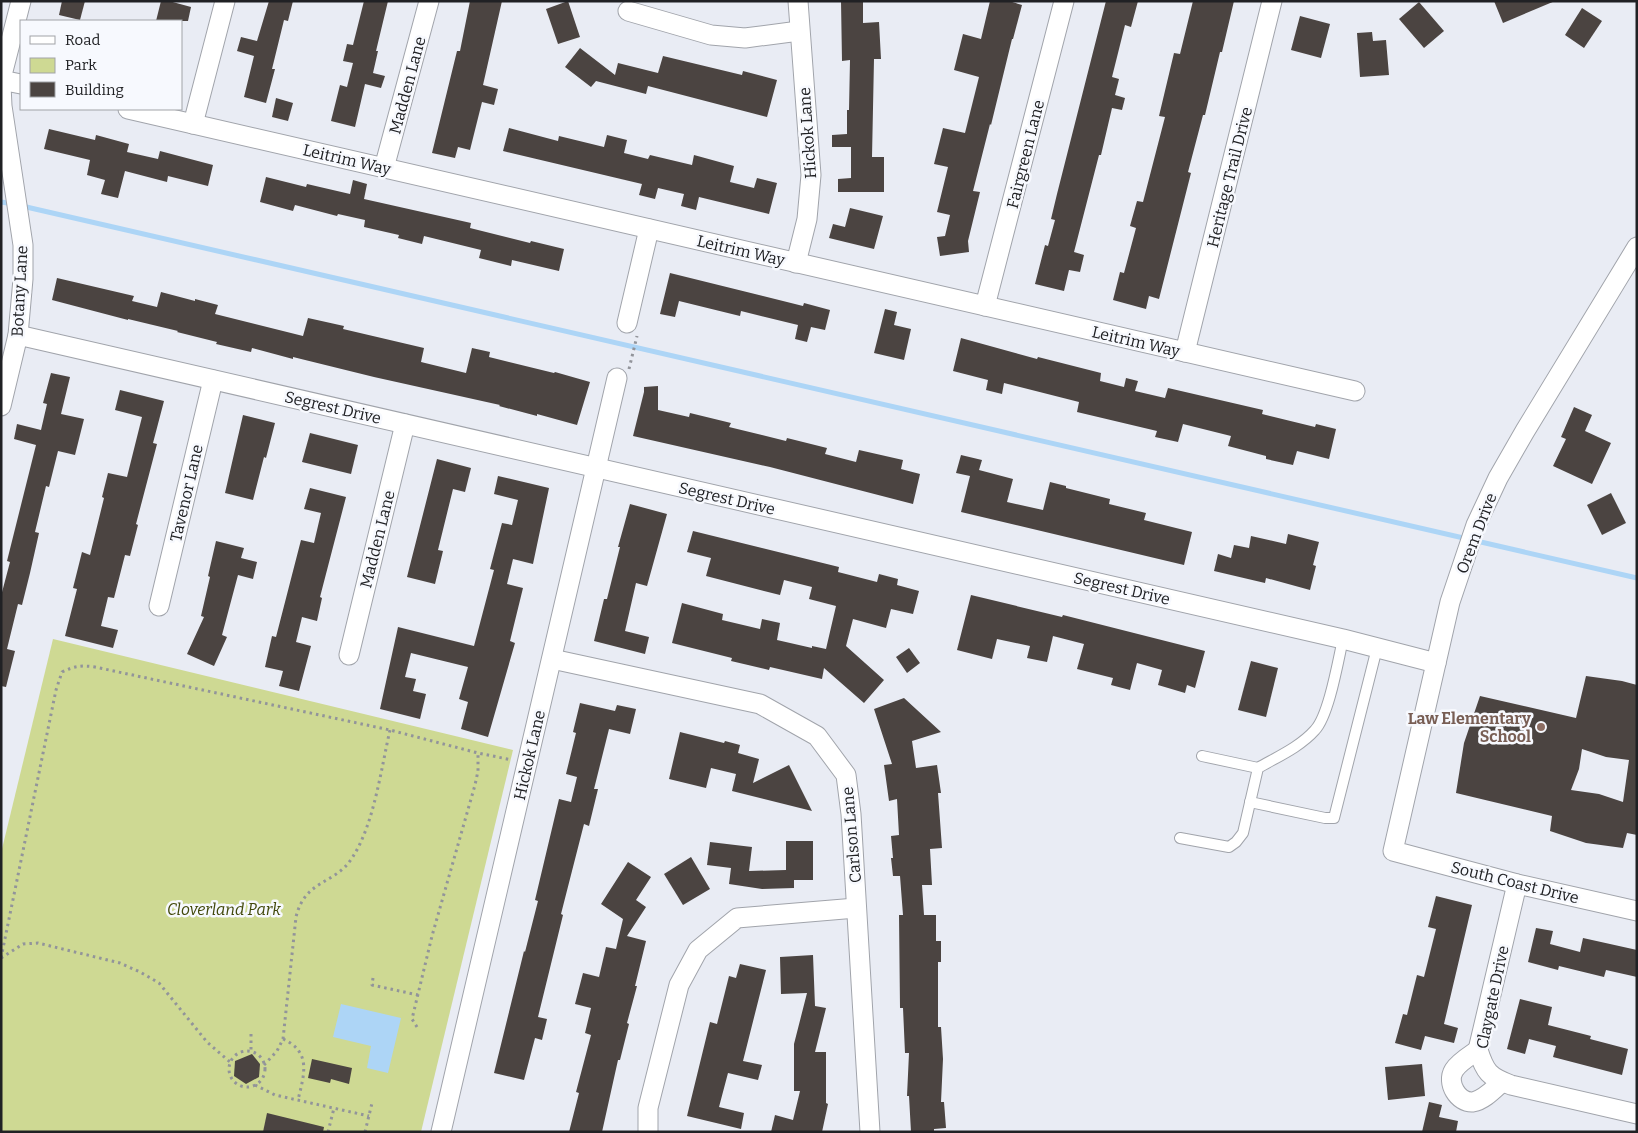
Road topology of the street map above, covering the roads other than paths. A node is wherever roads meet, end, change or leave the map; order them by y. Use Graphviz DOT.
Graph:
graph roads {
  1 [pos="21,1"];
  2 [pos="225,1"];
  3 [pos="430,1"];
  4 [pos="798,1"];
  5 [pos="1064,1"];
  6 [pos="1272,1"];
  7 [pos="628,11"];
  8 [pos="799,31"];
  9 [pos="1,79"];
  10 [pos="20,84"];
  11 [pos="1,86"];
  12 [pos="132,110"];
  13 [pos="193,124"];
  14 [pos="384,168"];
  15 [pos="649,229"];
  16 [pos="1637,247"];
  17 [pos="796,263"];
  18 [pos="985,306"];
  19 [pos="632,330"];
  20 [pos="18,335"];
  21 [pos="1185,352"];
  22 [pos="623,373"];
  23 [pos="213,380"];
  24 [pos="1355,391"];
  25 [pos="1,406"];
  26 [pos="405,424"];
  27 [pos="595,467"];
  28 [pos="159,606"];
  29 [pos="1343,639"];
  30 [pos="1377,648"];
  31 [pos="349,655"];
  32 [pos="552,659"];
  33 [pos="1436,663"];
  34 [pos="1202,756"];
  35 [pos="1258,768"];
  36 [pos="1250,802"];
  37 [pos="1180,838"];
  38 [pos="1393,852"];
  39 [pos="1517,884"];
  40 [pos="856,908"];
  41 [pos="1637,911"];
  42 [pos="1478,1050"];
  43 [pos="1502,1082"];
  44 [pos="1637,1114"];
  45 [pos="440,1132"];
  46 [pos="648,1132"];
  47 [pos="870,1132"];
  1 -- 9 [label="street"];
  2 -- 13 [label="street"];
  3 -- 14 [label="street, Madden Lane"];
  4 -- 8 [label="street, Hickok Lane"];
  5 -- 18 [label="street, Fairgreen Lane"];
  6 -- 21 [label="street, Heritage Trail Drive"];
  7 -- 8 [label="street"];
  8 -- 17 [label="street, Hickok Lane"];
  9 -- 10 [label="street"];
  11 -- 20 [label="street, Botany Lane"];
  12 -- 13 [label="street, Leitrim Way"];
  13 -- 14 [label="street, Leitrim Way"];
  14 -- 15 [label="street, Leitrim Way"];
  15 -- 17 [label="street, Leitrim Way"];
  15 -- 19 [label="street"];
  16 -- 33 [label="street, Orem Drive"];
  17 -- 18 [label="street, Leitrim Way"];
  18 -- 21 [label="street, Leitrim Way"];
  20 -- 23 [label="street, Segrest Drive"];
  20 -- 25 [label="street, Botany Lane"];
  21 -- 24 [label="street, Leitrim Way"];
  22 -- 27 [label="street, Hickok Lane"];
  23 -- 26 [label="street, Segrest Drive"];
  23 -- 28 [label="street, Tavenor Lane"];
  26 -- 27 [label="street, Segrest Drive"];
  26 -- 31 [label="street, Madden Lane"];
  27 -- 29 [label="street, Segrest Drive"];
  27 -- 32 [label="street, Hickok Lane"];
  29 -- 30 [label="street, Segrest Drive"];
  29 -- 35 [label="lane"];
  30 -- 33 [label="street, Segrest Drive"];
  30 -- 36 [label="lane"];
  32 -- 40 [label="street, Carlson Lane"];
  32 -- 45 [label="street, Hickok Lane"];
  33 -- 38 [label="street, Orem Drive"];
  34 -- 35 [label="lane"];
  35 -- 36 [label="lane"];
  36 -- 37 [label="lane"];
  38 -- 39 [label="street, South Coast Drive"];
  39 -- 41 [label="street, South Coast Drive"];
  39 -- 42 [label="street, Claygate Drive"];
  40 -- 46 [label="street"];
  40 -- 47 [label="street, Carlson Lane"];
  42 -- 43 [label="street, Claygate Drive"];
  42 -- 43 [label="street"];
  43 -- 44 [label="street, Claygate Drive"];
}
